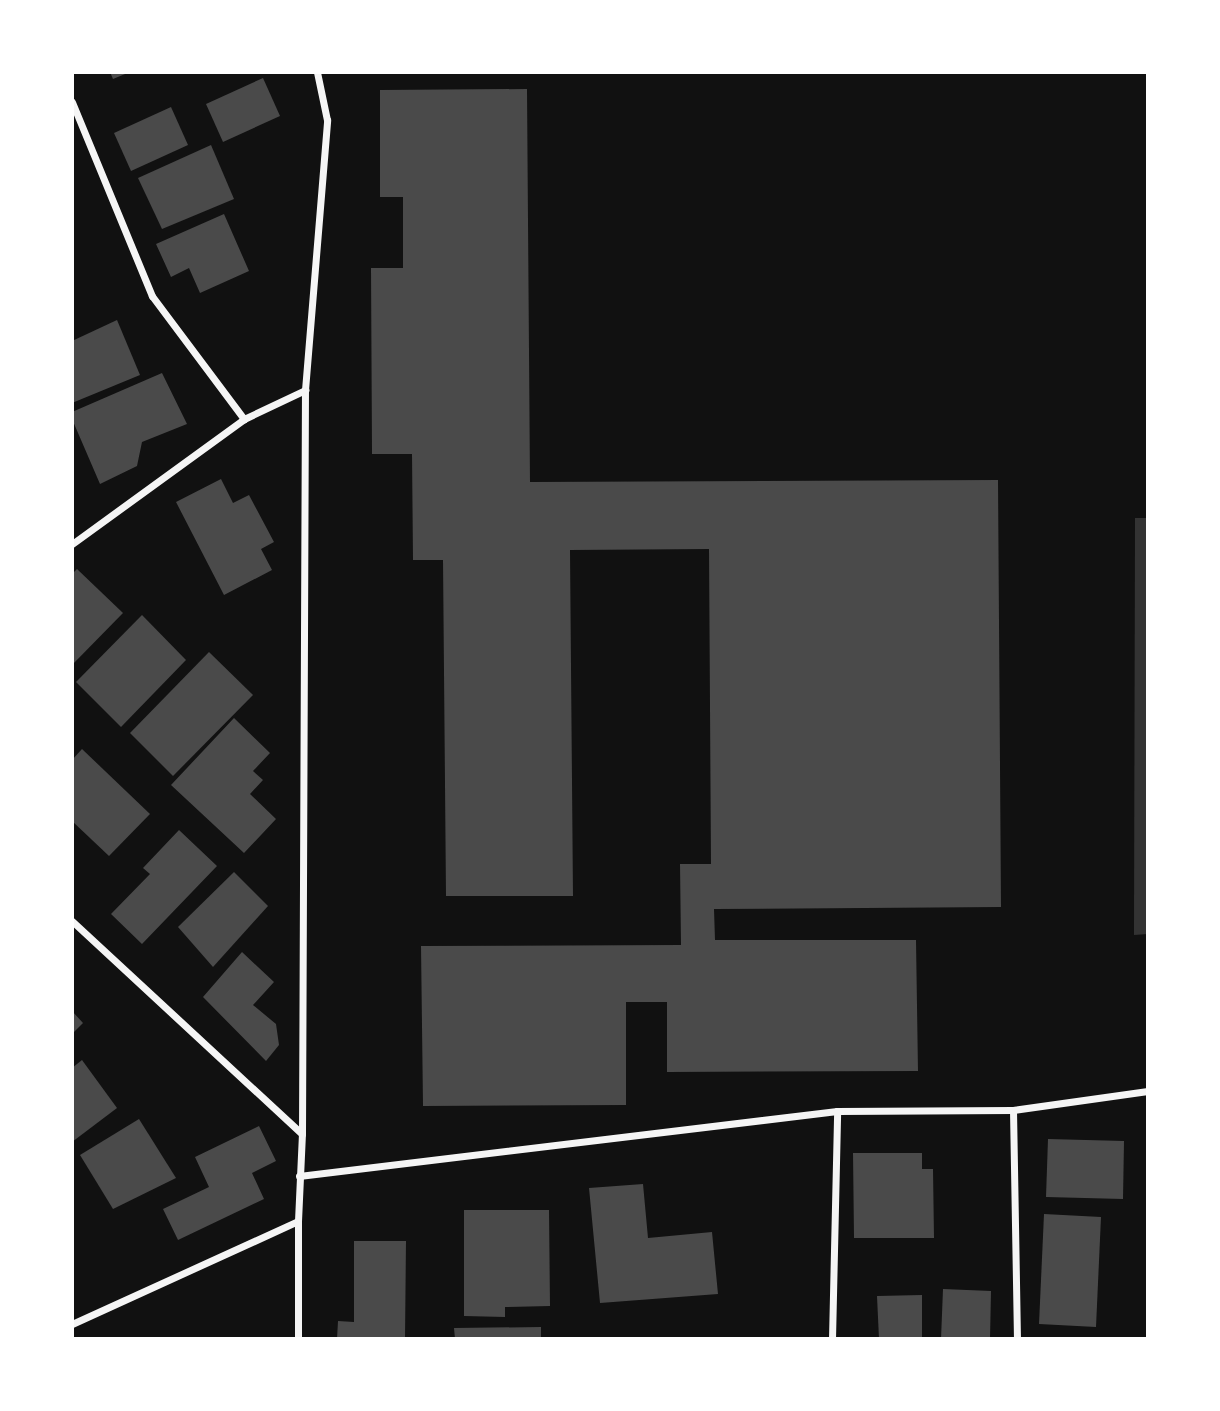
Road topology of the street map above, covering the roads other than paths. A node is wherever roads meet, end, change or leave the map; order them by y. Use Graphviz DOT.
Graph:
graph roads {
  1 [pos="317,72"];
  2 [pos="72,102"];
  3 [pos="305,390"];
  4 [pos="244,419"];
  5 [pos="72,544"];
  6 [pos="72,921"];
  7 [pos="1148,1091"];
  8 [pos="1013,1110"];
  9 [pos="837,1111"];
  10 [pos="302,1134"];
  11 [pos="299,1177"];
  12 [pos="298,1220"];
  13 [pos="73,1321"];
  14 [pos="298,1339"];
  15 [pos="832,1339"];
  16 [pos="1017,1339"];
  1 -- 3 [label="street"];
  2 -- 4 [label="street"];
  3 -- 4 [label="street"];
  3 -- 10 [label="street"];
  4 -- 5 [label="street"];
  6 -- 10 [label="street"];
  7 -- 8 [label="street"];
  8 -- 9 [label="street"];
  8 -- 16 [label="street"];
  9 -- 11 [label="street"];
  9 -- 15 [label="street"];
  10 -- 11 [label="street"];
  11 -- 12 [label="street"];
  12 -- 13 [label="street"];
  12 -- 14 [label="street"];
}
